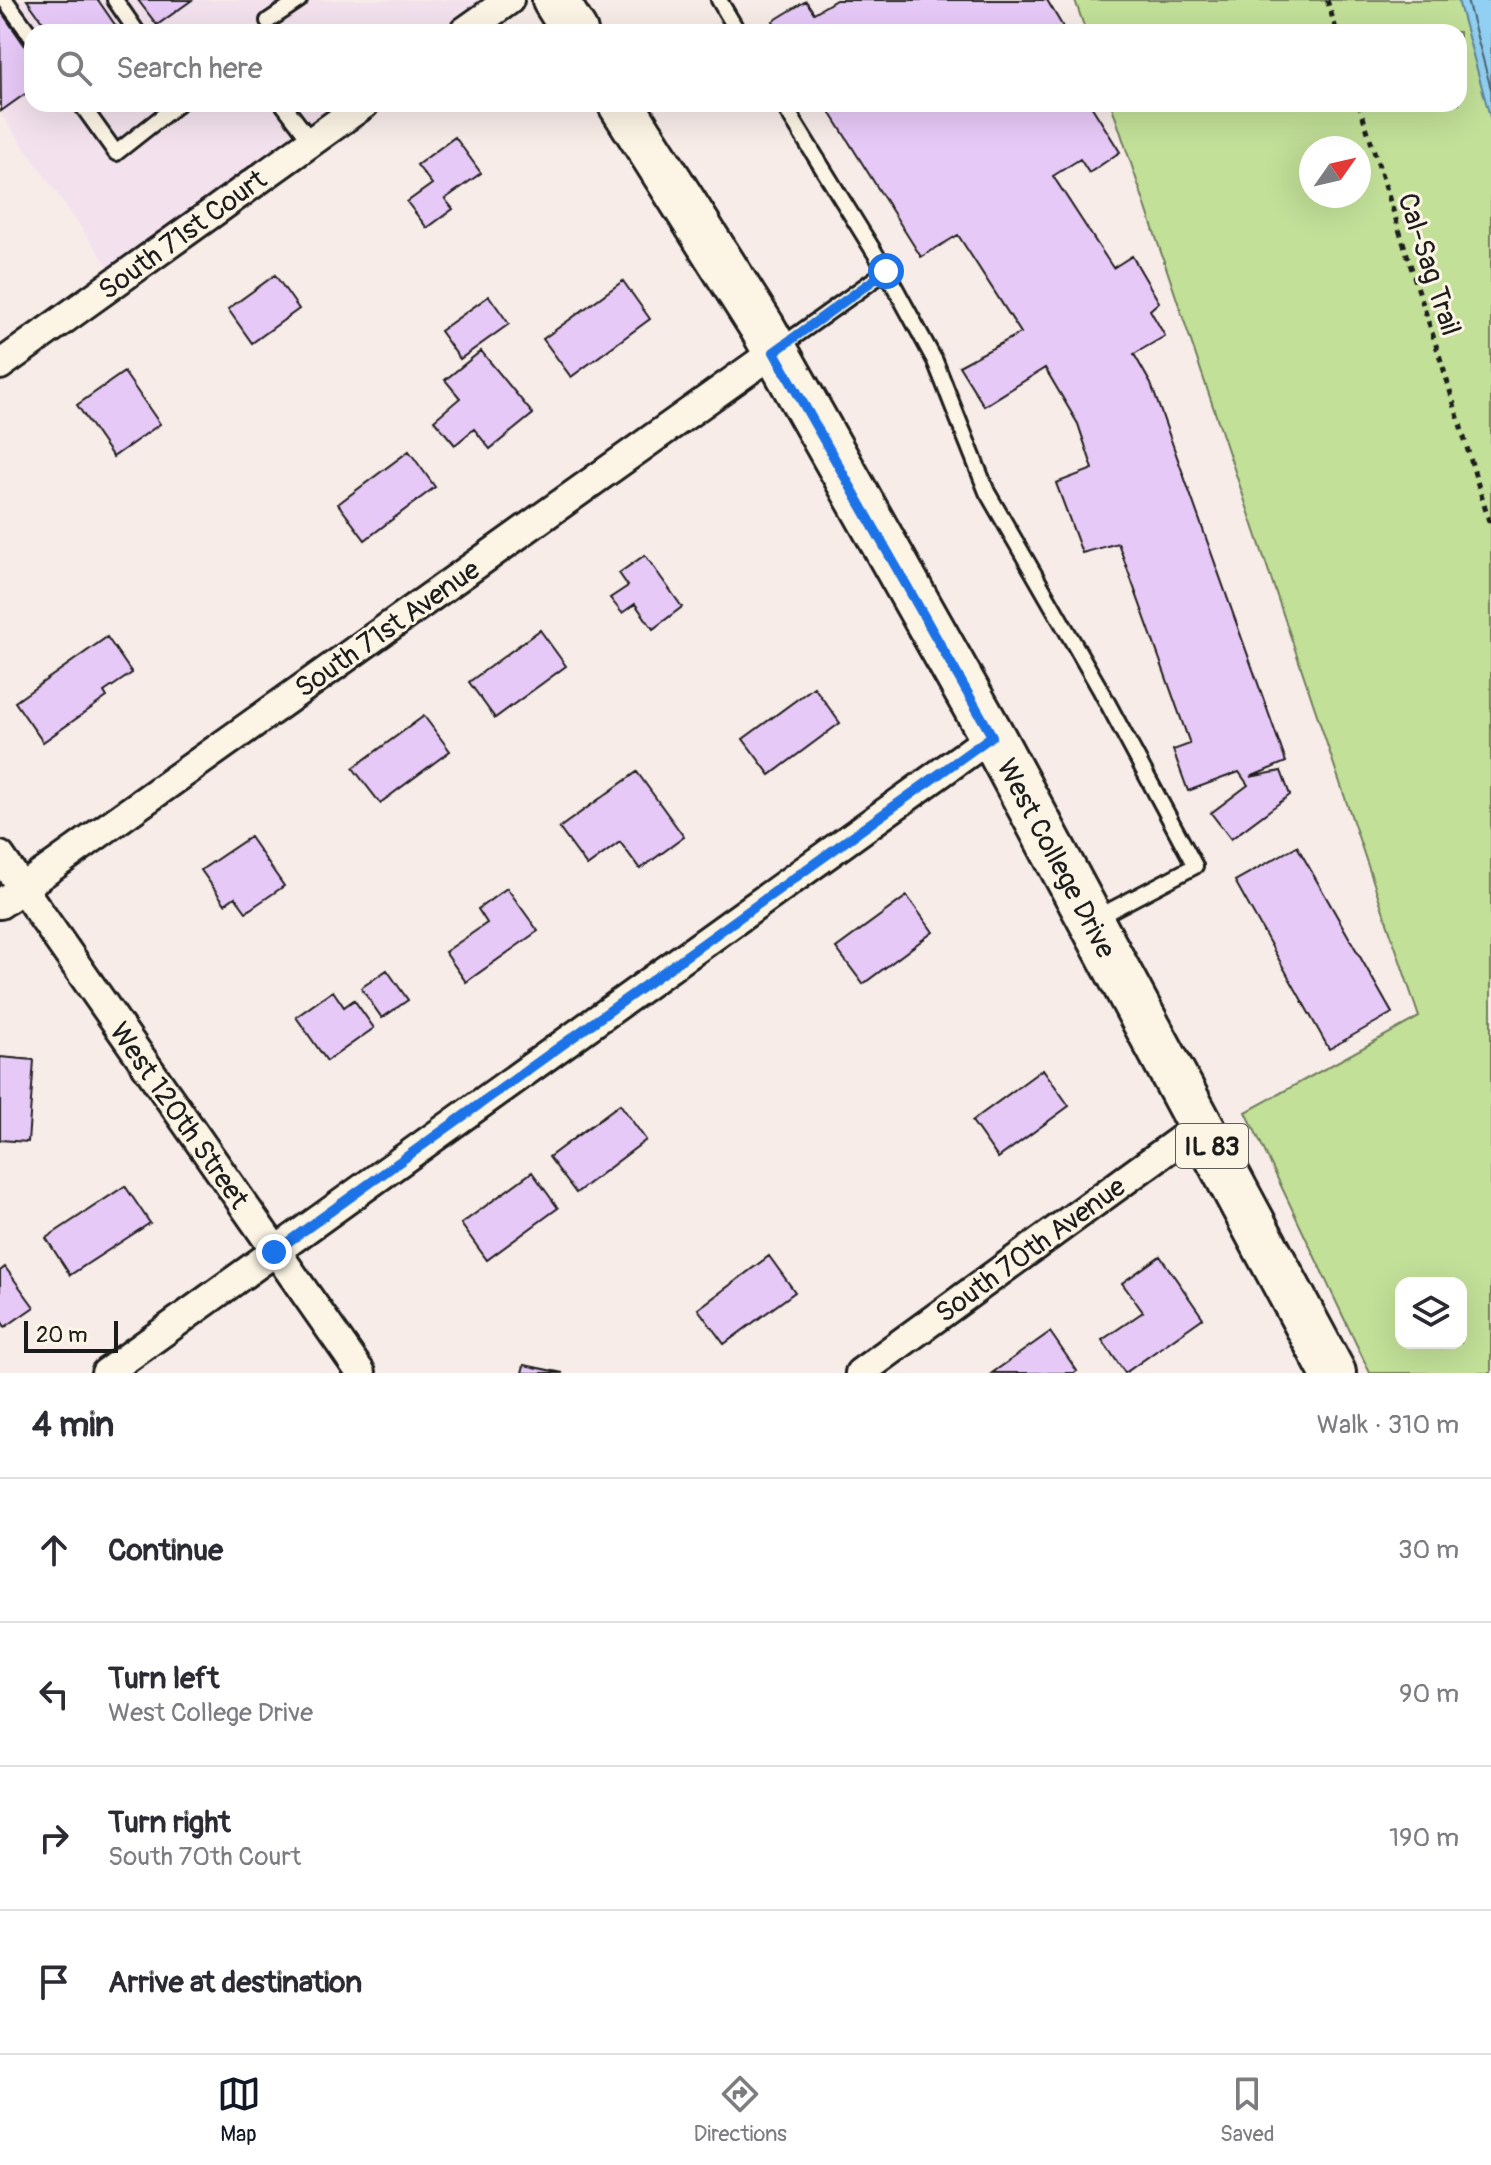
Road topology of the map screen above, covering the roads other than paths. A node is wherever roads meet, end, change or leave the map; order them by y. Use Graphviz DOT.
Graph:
graph roads {
  1 [pos="5,0"];
  2 [pos="115,0"];
  3 [pos="299,0"];
  4 [pos="509,0"];
  5 [pos="555,0"];
  6 [pos="719,0"];
  7 [pos="268,21"];
  8 [pos="132,24"];
  9 [pos="475,24"];
  10 [pos="570,24"];
  11 [pos="733,24"];
  12 [pos="24,26"];
  13 [pos="87,112"];
  14 [pos="168,112"];
  15 [pos="289,112"];
  16 [pos="353,112"];
  17 [pos="626,112"];
  18 [pos="788,112"];
  19 [pos="311,141"];
  20 [pos="886,271"];
  21 [pos="774,352"];
  22 [pos="0,365"];
  23 [pos="992,736"];
  24 [pos="0,856"];
  25 [pos="11,896"];
  26 [pos="1091,921"];
  27 [pos="1201,1125"];
  28 [pos="274,1252"];
  29 [pos="106,1373"];
  30 [pos="361,1373"];
  31 [pos="860,1373"];
  32 [pos="1333,1373"];
  1 -- 12 [label="lane"];
  2 -- 8 [label="lane"];
  3 -- 7 [label="lane"];
  4 -- 9 [label="street"];
  5 -- 10 [label="main road"];
  6 -- 11 [label="lane"];
  13 -- 14 [label="lane"];
  15 -- 19 [label="lane"];
  16 -- 19 [label="street, South 71st Court"];
  17 -- 21 [label="main road, West College Drive / IL 83"];
  18 -- 20 [label="lane"];
  19 -- 22 [label="street, South 71st Court"];
  20 -- 21 [label="lane"];
  20 -- 26 [label="lane"];
  21 -- 23 [label="main road, West College Drive / IL 83"];
  21 -- 25 [label="street, South 71st Avenue"];
  23 -- 26 [label="main road, West College Drive / IL 83"];
  23 -- 28 [label="street"];
  24 -- 25 [label="street, West 120th Street"];
  25 -- 28 [label="street, West 120th Street"];
  26 -- 27 [label="main road, West College Drive / IL 83"];
  27 -- 31 [label="street, South 70th Avenue"];
  27 -- 32 [label="main road, West College Drive / IL 83"];
  28 -- 29 [label="street"];
  28 -- 30 [label="street, West 120th Street"];
}
